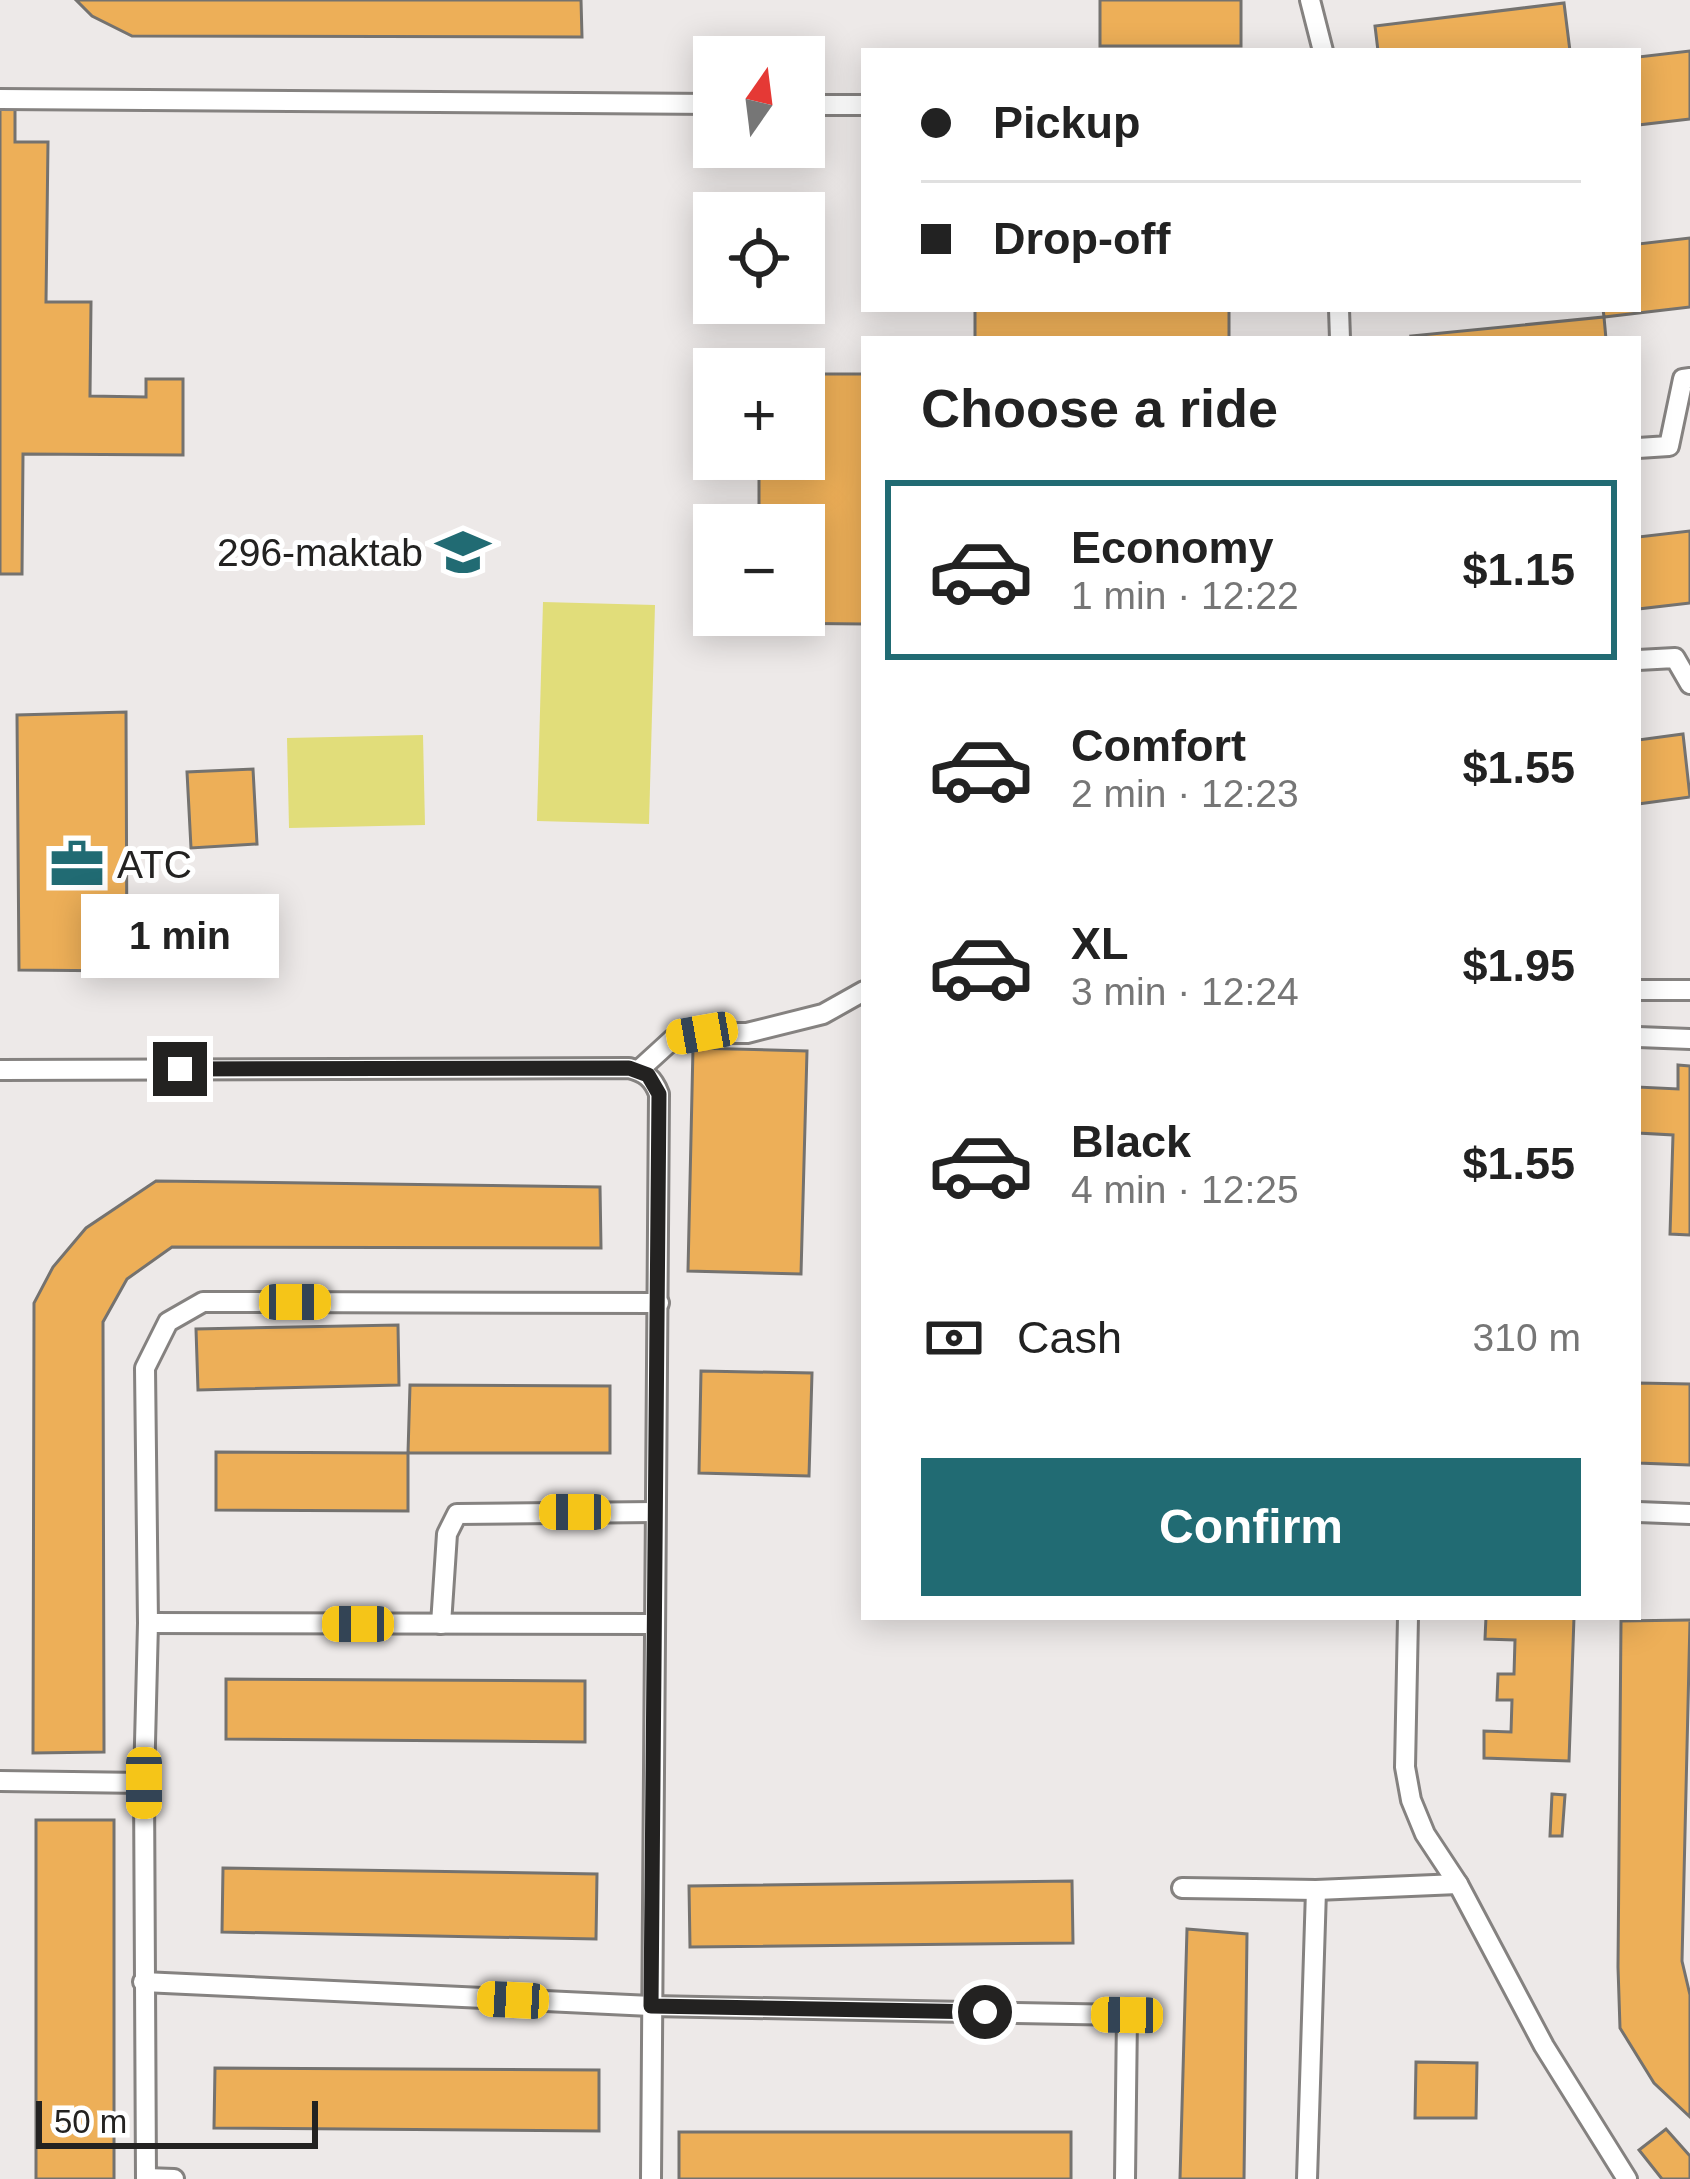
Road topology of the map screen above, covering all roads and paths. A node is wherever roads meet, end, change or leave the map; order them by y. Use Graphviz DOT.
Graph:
graph roads {
  1 [pos="1310,0"];
  2 [pos="1322,48"];
  3 [pos="0,99"];
  4 [pos="693,104"];
  5 [pos="825,105"];
  6 [pos="861,105"];
  7 [pos="1690,378"];
  8 [pos="1641,448"];
  9 [pos="1641,661"];
  10 [pos="1690,684"];
  11 [pos="1641,990"];
  12 [pos="1690,990"];
  13 [pos="861,993"];
  14 [pos="1641,1037"];
  15 [pos="1690,1039"];
  16 [pos="0,1070"];
  17 [pos="639,1070"];
  18 [pos="659,1303"];
  19 [pos="655,1512"];
  20 [pos="1641,1512"];
  21 [pos="1690,1514"];
  22 [pos="1408,1620"];
  23 [pos="148,1624"];
  24 [pos="442,1624"];
  25 [pos="652,1624"];
  26 [pos="0,1781"];
  27 [pos="144,1783"];
  28 [pos="1458,1884"];
  29 [pos="1182,1888"];
  30 [pos="1316,1890"];
  31 [pos="143,1982"];
  32 [pos="651,2006"];
  33 [pos="146,2178"];
  34 [pos="174,2179"];
  35 [pos="652,2179"];
  36 [pos="1125,2179"];
  37 [pos="1306,2179"];
  38 [pos="1627,2179"];
  1 -- 2 [label="lane"];
  3 -- 4 [label="lane"];
  5 -- 6 [label="lane"];
  7 -- 8 [label="lane"];
  9 -- 10 [label="lane"];
  11 -- 12 [label="lane"];
  13 -- 17 [label="lane"];
  14 -- 15 [label="lane"];
  16 -- 17 [label="lane"];
  17 -- 18 [label="lane"];
  18 -- 19 [label="lane"];
  18 -- 23 [label="lane"];
  19 -- 24 [label="lane"];
  19 -- 25 [label="lane"];
  20 -- 21 [label="lane"];
  22 -- 28 [label="lane"];
  23 -- 24 [label="lane"];
  23 -- 27 [label="lane"];
  24 -- 25 [label="lane"];
  25 -- 32 [label="lane"];
  26 -- 27 [label="lane"];
  27 -- 31 [label="lane"];
  28 -- 30 [label="lane"];
  28 -- 38 [label="lane"];
  29 -- 30 [label="lane"];
  30 -- 37 [label="lane"];
  31 -- 32 [label="lane"];
  31 -- 33 [label="lane"];
  32 -- 35 [label="lane"];
  32 -- 36 [label="lane"];
  33 -- 34 [label="lane"];
}
